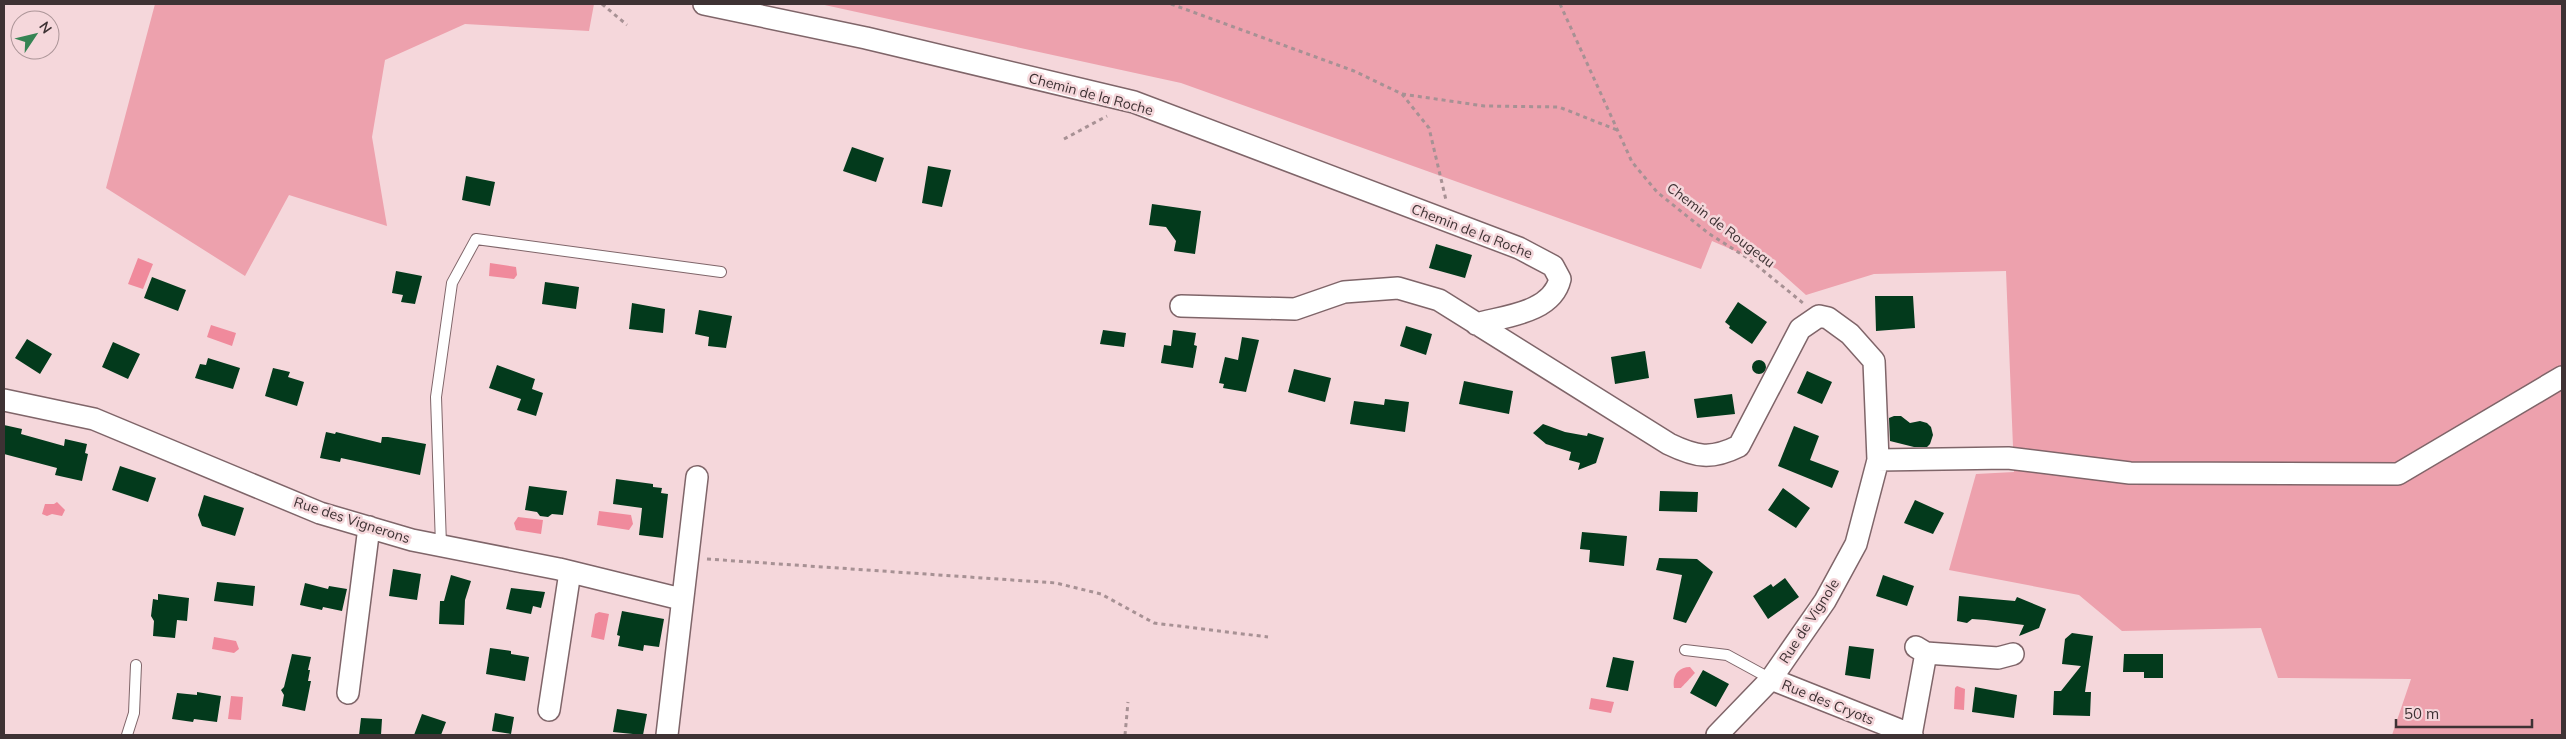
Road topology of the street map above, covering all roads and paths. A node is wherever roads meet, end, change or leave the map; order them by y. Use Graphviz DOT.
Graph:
graph roads {
  1 [pos="602,4"];
  2 [pos="704,4"];
  3 [pos="1171,4"];
  4 [pos="1560,4"];
  5 [pos="627,25"];
  6 [pos="1402,94"];
  7 [pos="1134,102"];
  8 [pos="1617,130"];
  9 [pos="1064,138"];
  10 [pos="1452,222"];
  11 [pos="721,272"];
  12 [pos="1181,306"];
  13 [pos="1819,316"];
  14 [pos="1476,324"];
  15 [pos="2562,377"];
  16 [pos="4,400"];
  17 [pos="1878,460"];
  18 [pos="697,477"];
  19 [pos="369,527"];
  20 [pos="441,546"];
  21 [pos="686,558"];
  22 [pos="570,572"];
  23 [pos="681,599"];
  24 [pos="1268,637"];
  25 [pos="1685,650"];
  26 [pos="2013,654"];
  27 [pos="136,665"];
  28 [pos="1771,680"];
  29 [pos="348,693"];
  30 [pos="1128,702"];
  31 [pos="549,710"];
  32 [pos="127,735"];
  33 [pos="667,735"];
  34 [pos="1125,735"];
  35 [pos="1717,735"];
  36 [pos="1912,735"];
  1 -- 5 [label="path"];
  2 -- 7 [label="street, Chemin de la Roche"];
  3 -- 6 [label="path"];
  4 -- 8 [label="path, Chemin de Rougeau"];
  6 -- 8 [label="path"];
  6 -- 10 [label="path"];
  7 -- 9 [label="path"];
  7 -- 10 [label="street, Chemin de la Roche"];
  8 -- 13 [label="path, Chemin de Rougeau"];
  10 -- 14 [label="street, Chemin de la Roche"];
  11 -- 20 [label="lane"];
  12 -- 14 [label="street"];
  13 -- 14 [label="street"];
  13 -- 17 [label="street"];
  15 -- 17 [label="street"];
  16 -- 19 [label="street, Rue des Vignerons"];
  17 -- 28 [label="street, Rue de Vignole"];
  18 -- 21 [label="street"];
  19 -- 20 [label="street, Rue des Vignerons"];
  19 -- 29 [label="street"];
  20 -- 22 [label="street, Rue des Vignerons"];
  21 -- 23 [label="street"];
  21 -- 24 [label="path"];
  22 -- 23 [label="street, Rue des Vignerons"];
  22 -- 31 [label="street"];
  23 -- 33 [label="street"];
  25 -- 28 [label="lane"];
  26 -- 36 [label="street"];
  27 -- 32 [label="lane"];
  28 -- 35 [label="street, Rue de Vignole"];
  28 -- 36 [label="street, Rue des Cryots"];
  30 -- 34 [label="path"];
}
